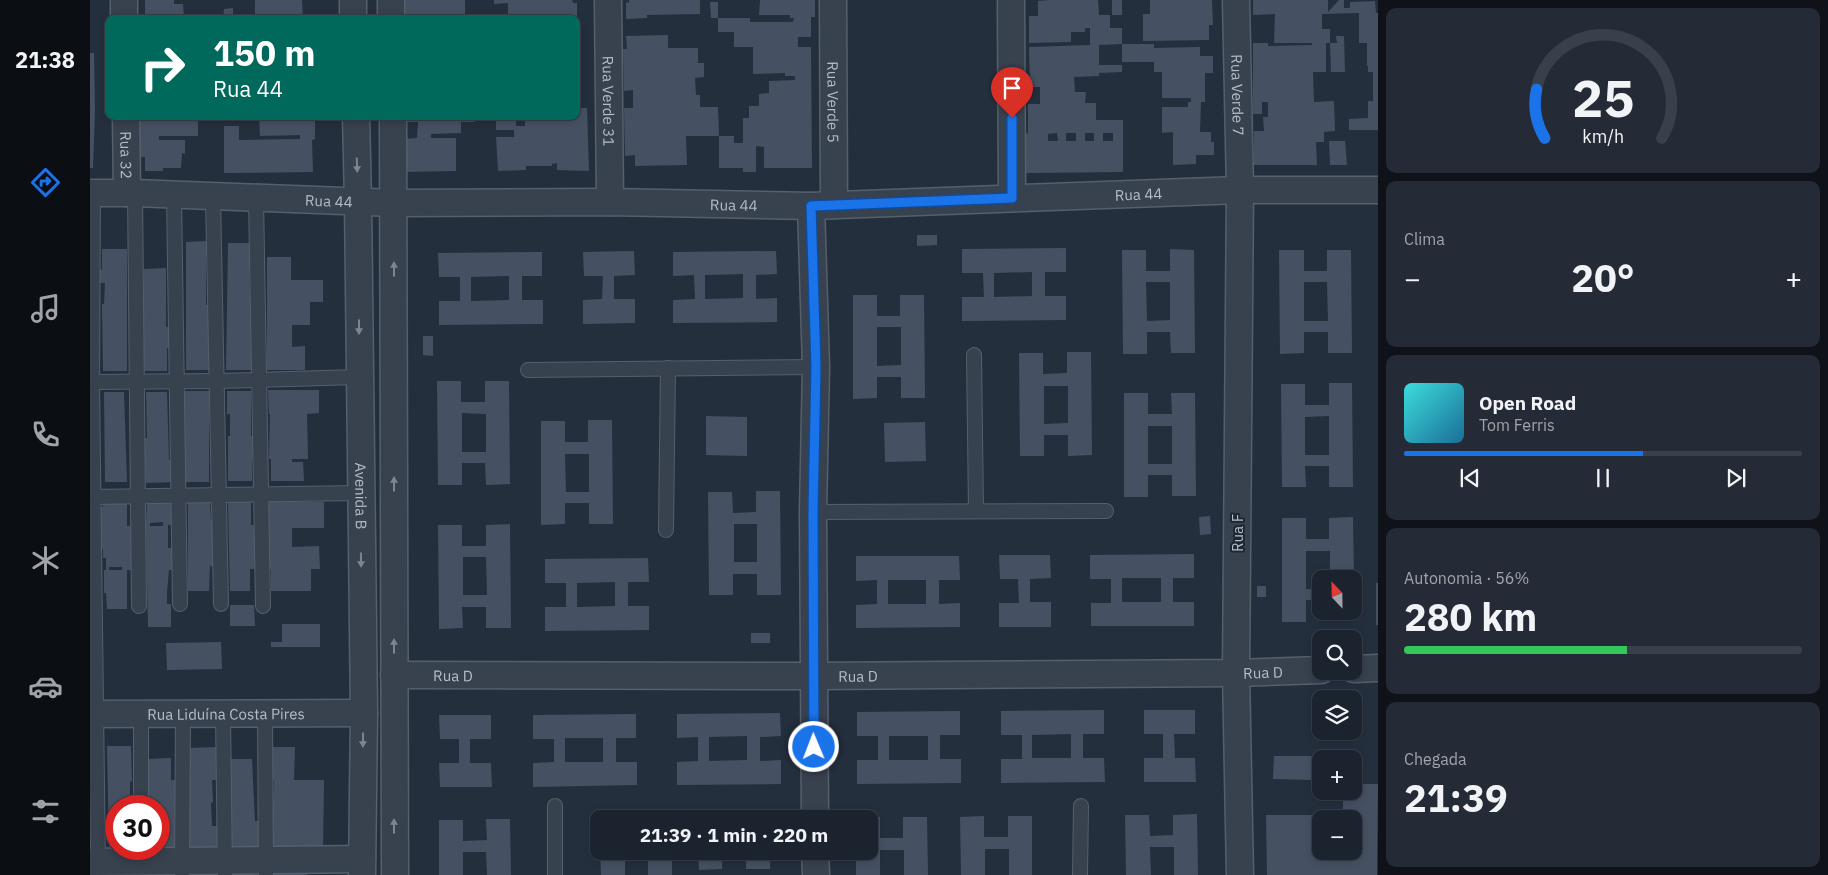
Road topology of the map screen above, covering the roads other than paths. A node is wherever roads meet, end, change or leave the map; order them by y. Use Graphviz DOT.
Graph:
graph roads {
  1 [pos="124,0"];
  2 [pos="352,0"];
  3 [pos="391,0"];
  4 [pos="608,0"];
  5 [pos="834,0"];
  6 [pos="1011,0"];
  7 [pos="1236,0"];
  8 [pos="124,15"];
  9 [pos="353,15"];
  10 [pos="391,15"];
  11 [pos="126,120"];
  12 [pos="356,120"];
  13 [pos="392,120"];
  14 [pos="1240,190"];
  15 [pos="1378,190"];
  16 [pos="91,193"];
  17 [pos="131,193"];
  18 [pos="174,195"];
  19 [pos="213,196"];
  20 [pos="256,198"];
  21 [pos="1012,198"];
  22 [pos="358,201"];
  23 [pos="610,202"];
  24 [pos="394,203"];
  25 [pos="823,205"];
  26 [pos="974,354"];
  27 [pos="816,367"];
  28 [pos="668,368"];
  29 [pos="528,370"];
  30 [pos="360,376"];
  31 [pos="260,380"];
  32 [pos="177,381"];
  33 [pos="217,381"];
  34 [pos="91,382"];
  35 [pos="137,382"];
  36 [pos="360,493"];
  37 [pos="261,495"];
  38 [pos="138,496"];
  39 [pos="178,496"];
  40 [pos="219,496"];
  41 [pos="92,497"];
  42 [pos="976,511"];
  43 [pos="1106,511"];
  44 [pos="813,512"];
  45 [pos="666,530"];
  46 [pos="180,604"];
  47 [pos="221,604"];
  48 [pos="139,606"];
  49 [pos="263,606"];
  50 [pos="1378,668"];
  51 [pos="1362,669"];
  52 [pos="1312,670"];
  53 [pos="1236,673"];
  54 [pos="394,675"];
  55 [pos="813,676"];
  56 [pos="364,713"];
  57 [pos="94,714"];
  58 [pos="141,714"];
  59 [pos="183,714"];
  60 [pos="223,714"];
  61 [pos="265,714"];
  62 [pos="141,795"];
  63 [pos="555,806"];
  64 [pos="1081,806"];
  65 [pos="815,810"];
  66 [pos="815,860"];
  67 [pos="141,862"];
  68 [pos="95,866"];
  69 [pos="362,867"];
  70 [pos="182,868"];
  71 [pos="225,868"];
  72 [pos="266,868"];
  73 [pos="395,875"];
  74 [pos="555,875"];
  75 [pos="816,875"];
  76 [pos="1080,875"];
  77 [pos="1240,875"];
  1 -- 8 [label="street"];
  2 -- 9 [label="street"];
  3 -- 10 [label="street"];
  4 -- 23 [label="street, Rua Verde 31"];
  5 -- 25 [label="street, Rua Verde 5"];
  6 -- 21 [label="street"];
  7 -- 14 [label="street, Rua Verde 7"];
  11 -- 17 [label="street, Rua 32"];
  12 -- 22 [label="street, Avenida B, one-way"];
  13 -- 24 [label="street"];
  14 -- 15 [label="street, Rua 44"];
  14 -- 21 [label="street, Rua 44"];
  14 -- 53 [label="street, Rua F"];
  16 -- 17 [label="street, Rua 44"];
  16 -- 34 [label="lane"];
  17 -- 18 [label="street, Rua 44"];
  17 -- 35 [label="lane"];
  18 -- 19 [label="street, Rua 44"];
  18 -- 32 [label="lane"];
  19 -- 20 [label="street, Rua 44"];
  19 -- 33 [label="lane"];
  20 -- 22 [label="street, Rua 44"];
  20 -- 31 [label="lane"];
  21 -- 25 [label="street, Rua 44"];
  22 -- 24 [label="street, Rua 44"];
  22 -- 30 [label="street, Avenida B, one-way"];
  23 -- 24 [label="street, Rua 44"];
  23 -- 25 [label="street, Rua 44"];
  54 -- 24 [label="street, one-way"];
  25 -- 27 [label="street, Rua Verde 5"];
  26 -- 42 [label="lane"];
  27 -- 28 [label="lane"];
  27 -- 44 [label="street, Rua Verde 5"];
  28 -- 29 [label="lane"];
  28 -- 45 [label="lane"];
  30 -- 31 [label="lane"];
  30 -- 36 [label="street, Avenida B"];
  31 -- 33 [label="lane"];
  31 -- 37 [label="lane"];
  32 -- 33 [label="lane"];
  32 -- 35 [label="lane"];
  32 -- 39 [label="lane"];
  33 -- 40 [label="lane"];
  34 -- 35 [label="lane"];
  34 -- 41 [label="lane"];
  35 -- 38 [label="lane"];
  36 -- 37 [label="lane"];
  36 -- 56 [label="street, Avenida B, one-way"];
  37 -- 40 [label="lane"];
  37 -- 49 [label="lane"];
  38 -- 39 [label="lane"];
  38 -- 41 [label="lane"];
  38 -- 48 [label="lane"];
  39 -- 40 [label="lane"];
  39 -- 46 [label="lane"];
  40 -- 47 [label="lane"];
  41 -- 57 [label="lane"];
  42 -- 43 [label="lane"];
  42 -- 44 [label="lane"];
  44 -- 55 [label="street, Rua Verde 5"];
  50 -- 51 [label="street"];
  52 -- 53 [label="street, Rua D"];
  53 -- 55 [label="street, Rua D"];
  53 -- 77 [label="street, Rua F"];
  54 -- 55 [label="street, Rua D"];
  73 -- 54 [label="street, one-way"];
  55 -- 65 [label="street, Rua Verde 5"];
  56 -- 61 [label="street, Rua Liduína Costa Pires"];
  56 -- 69 [label="street, Avenida B, one-way"];
  57 -- 58 [label="street, Rua Liduína Costa Pires"];
  57 -- 68 [label="lane"];
  58 -- 59 [label="street, Rua Liduína Costa Pires"];
  58 -- 62 [label="lane"];
  59 -- 60 [label="street, Rua Liduína Costa Pires"];
  59 -- 70 [label="lane"];
  60 -- 61 [label="street, Rua Liduína Costa Pires"];
  60 -- 71 [label="lane"];
  61 -- 72 [label="lane"];
  63 -- 74 [label="lane"];
  64 -- 76 [label="lane"];
  66 -- 75 [label="street"];
  67 -- 68 [label="street"];
  67 -- 70 [label="street"];
  69 -- 72 [label="street"];
  70 -- 71 [label="street"];
  71 -- 72 [label="street"];
}
